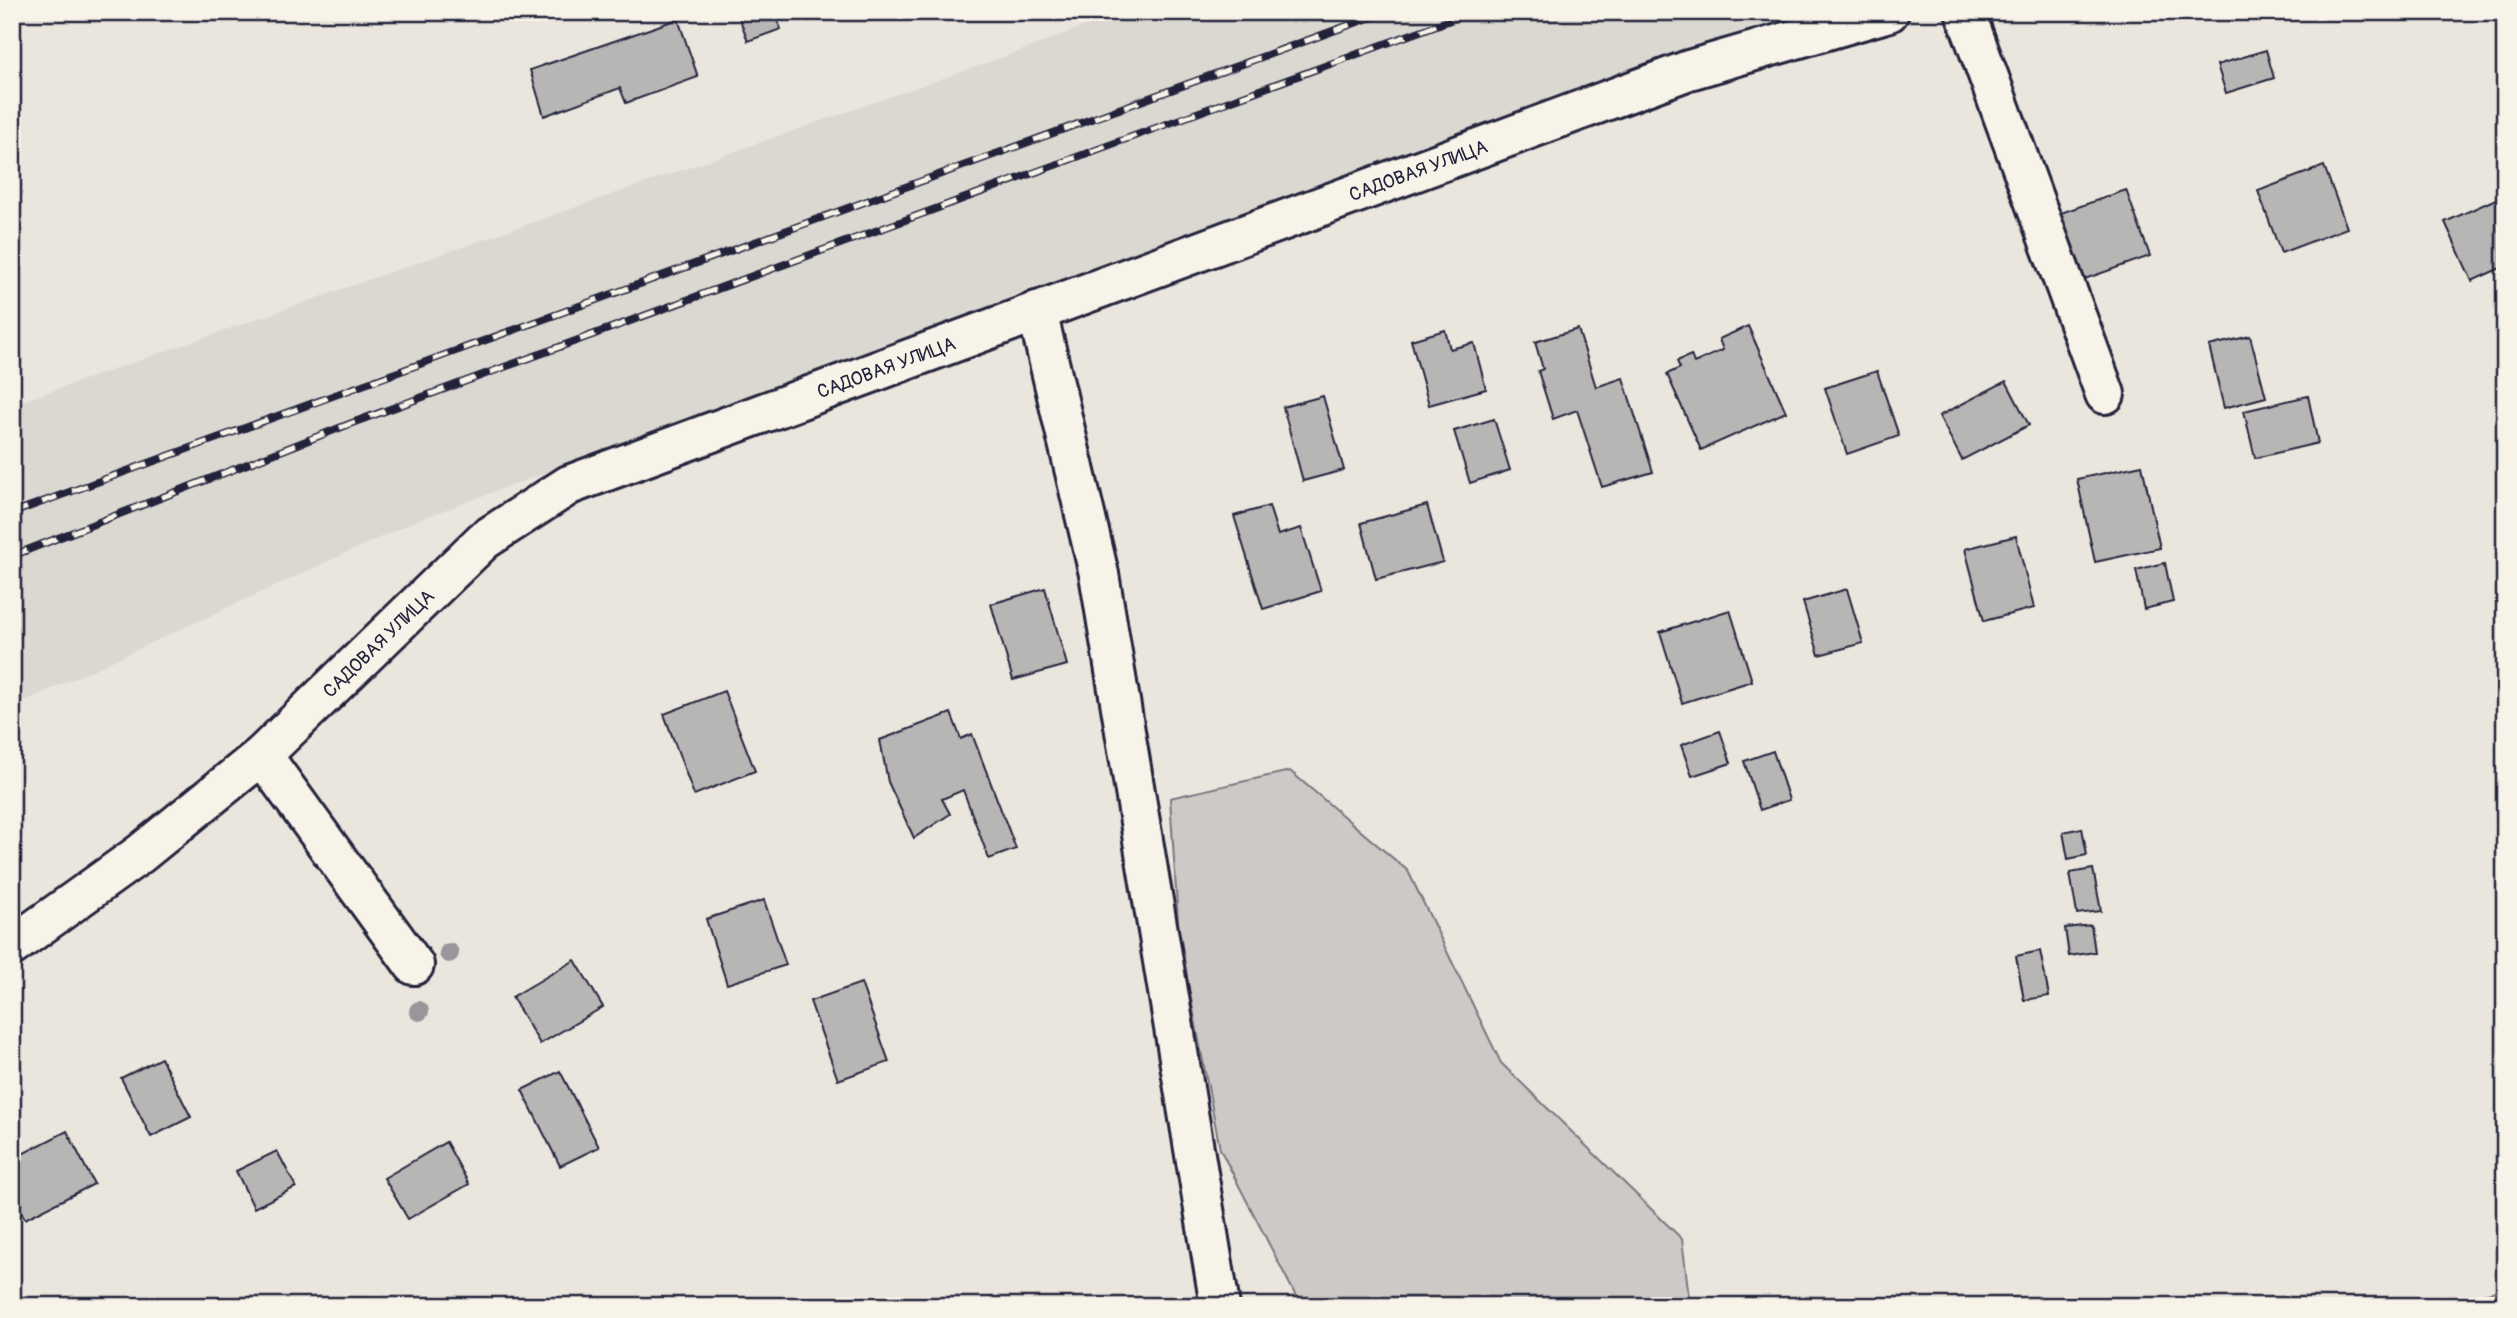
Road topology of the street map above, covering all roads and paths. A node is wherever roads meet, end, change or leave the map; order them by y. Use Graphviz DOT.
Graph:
graph roads {
  1 [pos="1888,12"];
  2 [pos="1965,12"];
  3 [pos="1037,311"];
  4 [pos="2105,394"];
  5 [pos="262,755"];
  6 [pos="12,946"];
  7 [pos="414,965"];
  8 [pos="1220,1306"];
  1 -- 3 [label="street, САДОВАЯ УЛИЦА"];
  2 -- 4 [label="street"];
  3 -- 5 [label="street, САДОВАЯ УЛИЦА"];
  3 -- 8 [label="street"];
  5 -- 6 [label="street, САДОВАЯ УЛИЦА"];
  5 -- 7 [label="street"];
}
